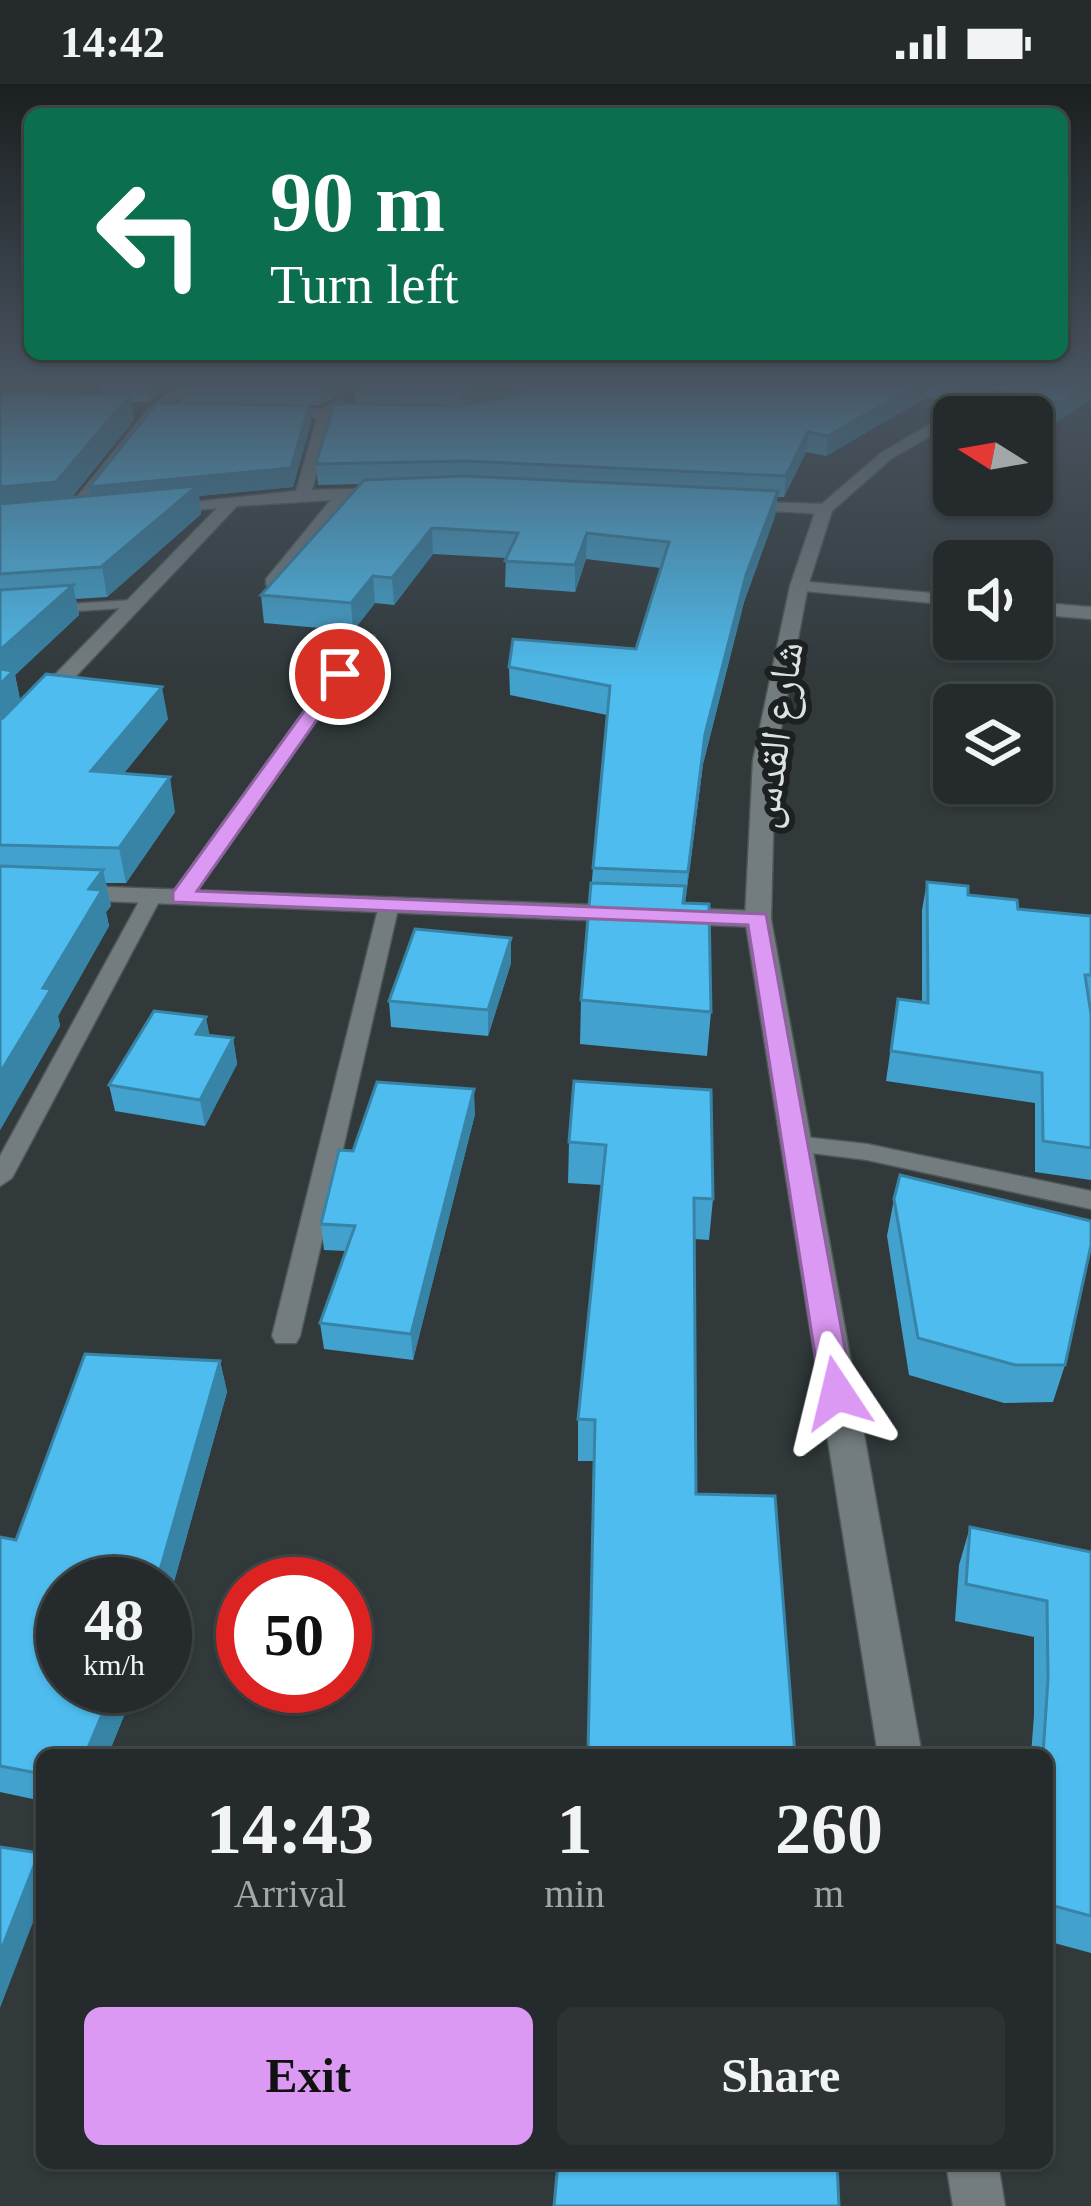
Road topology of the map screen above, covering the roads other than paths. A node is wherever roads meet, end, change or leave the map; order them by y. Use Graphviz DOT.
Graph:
graph roads {
  1 [pos="90,482"];
  2 [pos="307,482"];
  3 [pos="856,482"];
  4 [pos="405,493"];
  5 [pos="344,494"];
  6 [pos="303,495"];
  7 [pos="233,501"];
  8 [pos="708,502"];
  9 [pos="824,509"];
  10 [pos="140,511"];
  11 [pos="93,516"];
  12 [pos="272,582"];
  13 [pos="799,586"];
  14 [pos="933,598"];
  15 [pos="134,604"];
  16 [pos="1053,610"];
  17 [pos="0,612"];
  18 [pos="1091,613"];
  19 [pos="367,636"];
  20 [pos="0,743"];
  21 [pos="0,890"];
  22 [pos="152,896"];
  23 [pos="181,897"];
  24 [pos="389,905"];
  25 [pos="758,919"];
  26 [pos="795,1144"];
  27 [pos="0,1178"];
  28 [pos="1091,1200"];
  29 [pos="286,1336"];
  30 [pos="900,1749"];
  31 [pos="973,2169"];
  32 [pos="979,2206"];
  1 -- 11 [label="street"];
  2 -- 6 [label="street"];
  3 -- 9 [label="street"];
  4 -- 5 [label="street"];
  5 -- 6 [label="street"];
  5 -- 12 [label="lane"];
  6 -- 7 [label="street"];
  7 -- 10 [label="street"];
  7 -- 15 [label="street"];
  8 -- 9 [label="street"];
  9 -- 13 [label="street, شارع القدس"];
  13 -- 14 [label="street"];
  13 -- 25 [label="street, شارع القدس"];
  15 -- 17 [label="lane"];
  15 -- 20 [label="street"];
  16 -- 18 [label="street"];
  19 -- 23 [label="lane"];
  21 -- 22 [label="street"];
  22 -- 23 [label="street"];
  22 -- 27 [label="lane"];
  23 -- 24 [label="street"];
  24 -- 25 [label="street"];
  24 -- 29 [label="lane"];
  25 -- 26 [label="street, شارع القدس"];
  26 -- 28 [label="lane"];
  26 -- 30 [label="street, شارع القدس"];
  31 -- 32 [label="street"];
}
